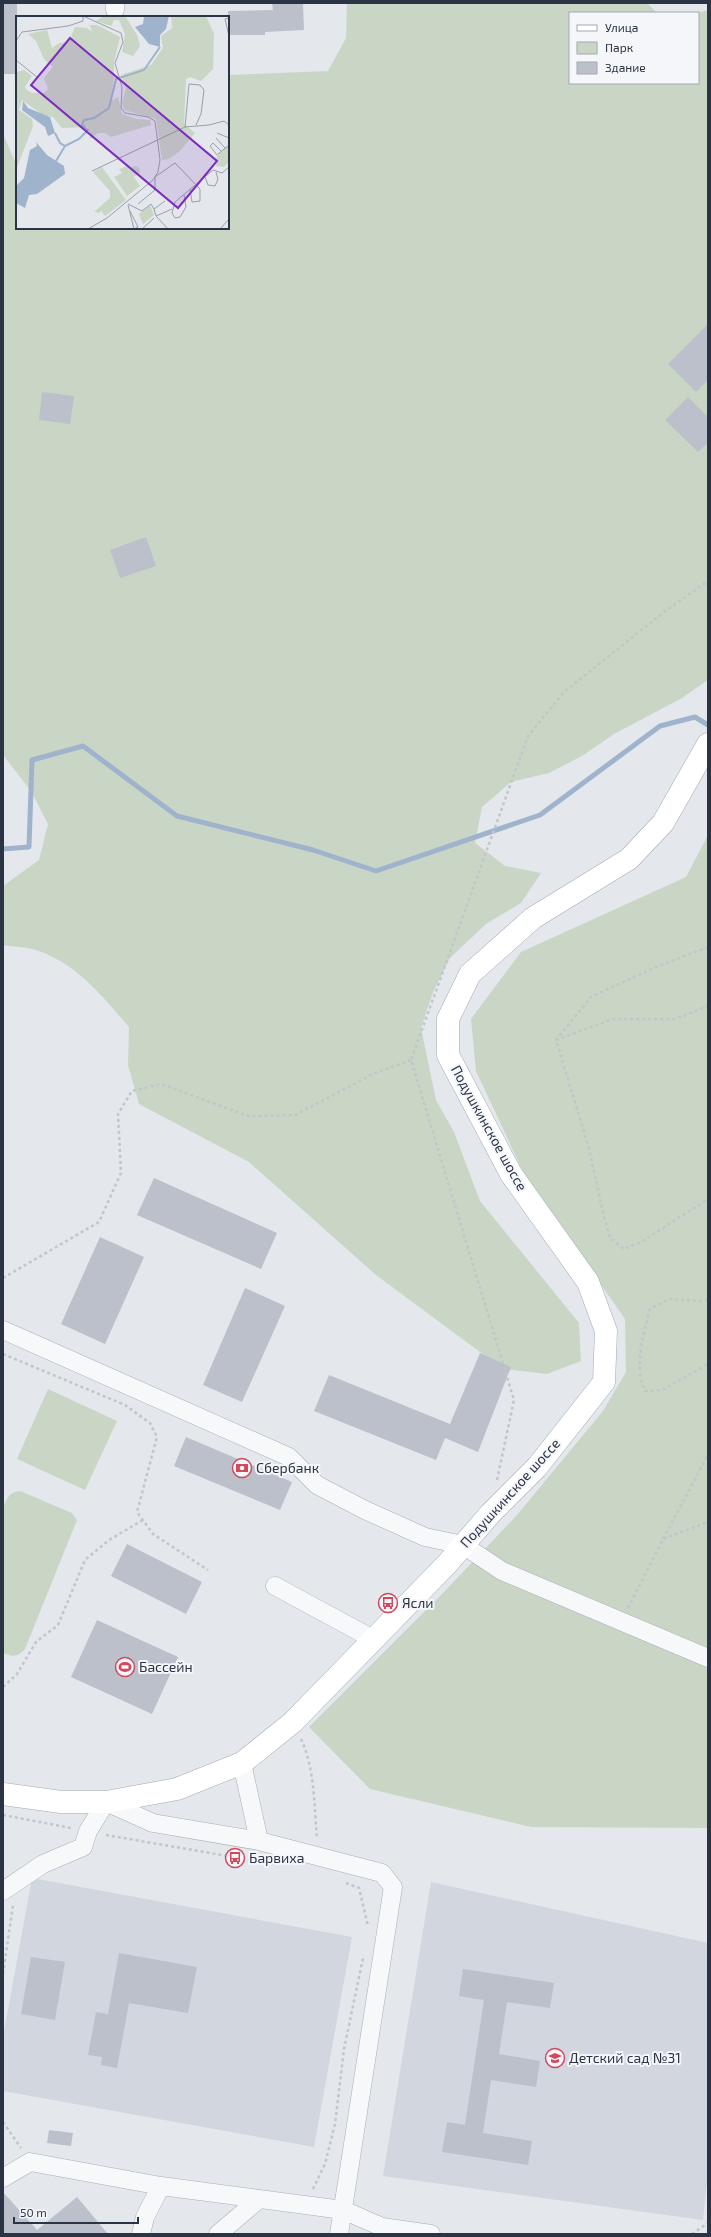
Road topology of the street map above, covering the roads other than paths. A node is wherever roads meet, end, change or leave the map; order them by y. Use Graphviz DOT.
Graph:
graph roads {
  1 [pos="708,744"];
  2 [pos="3,1330"];
  3 [pos="462,1545"];
  4 [pos="275,1586"];
  5 [pos="373,1639"];
  6 [pos="708,1658"];
  7 [pos="242,1763"];
  8 [pos="3,1794"];
  9 [pos="106,1802"];
  10 [pos="258,1841"];
  11 [pos="10,1887"];
  12 [pos="3,2178"];
  13 [pos="161,2186"];
  14 [pos="258,2200"];
  15 [pos="343,2210"];
  16 [pos="141,2234"];
  17 [pos="218,2234"];
  18 [pos="339,2234"];
  19 [pos="431,2234"];
  1 -- 3 [label="main road, Подушкинское шоссе"];
  2 -- 3 [label="street"];
  3 -- 5 [label="main road, Подушкинское шоссе"];
  3 -- 6 [label="street"];
  4 -- 5 [label="street"];
  5 -- 7 [label="main road, Подушкинское шоссе"];
  7 -- 9 [label="main road, Подушкинское шоссе"];
  7 -- 10 [label="street"];
  8 -- 9 [label="main road, Подушкинское шоссе"];
  9 -- 10 [label="street"];
  9 -- 11 [label="street"];
  10 -- 15 [label="street"];
  12 -- 13 [label="street"];
  13 -- 14 [label="street"];
  13 -- 16 [label="street"];
  14 -- 15 [label="street"];
  14 -- 17 [label="street"];
  15 -- 18 [label="street"];
  15 -- 19 [label="street"];
}
